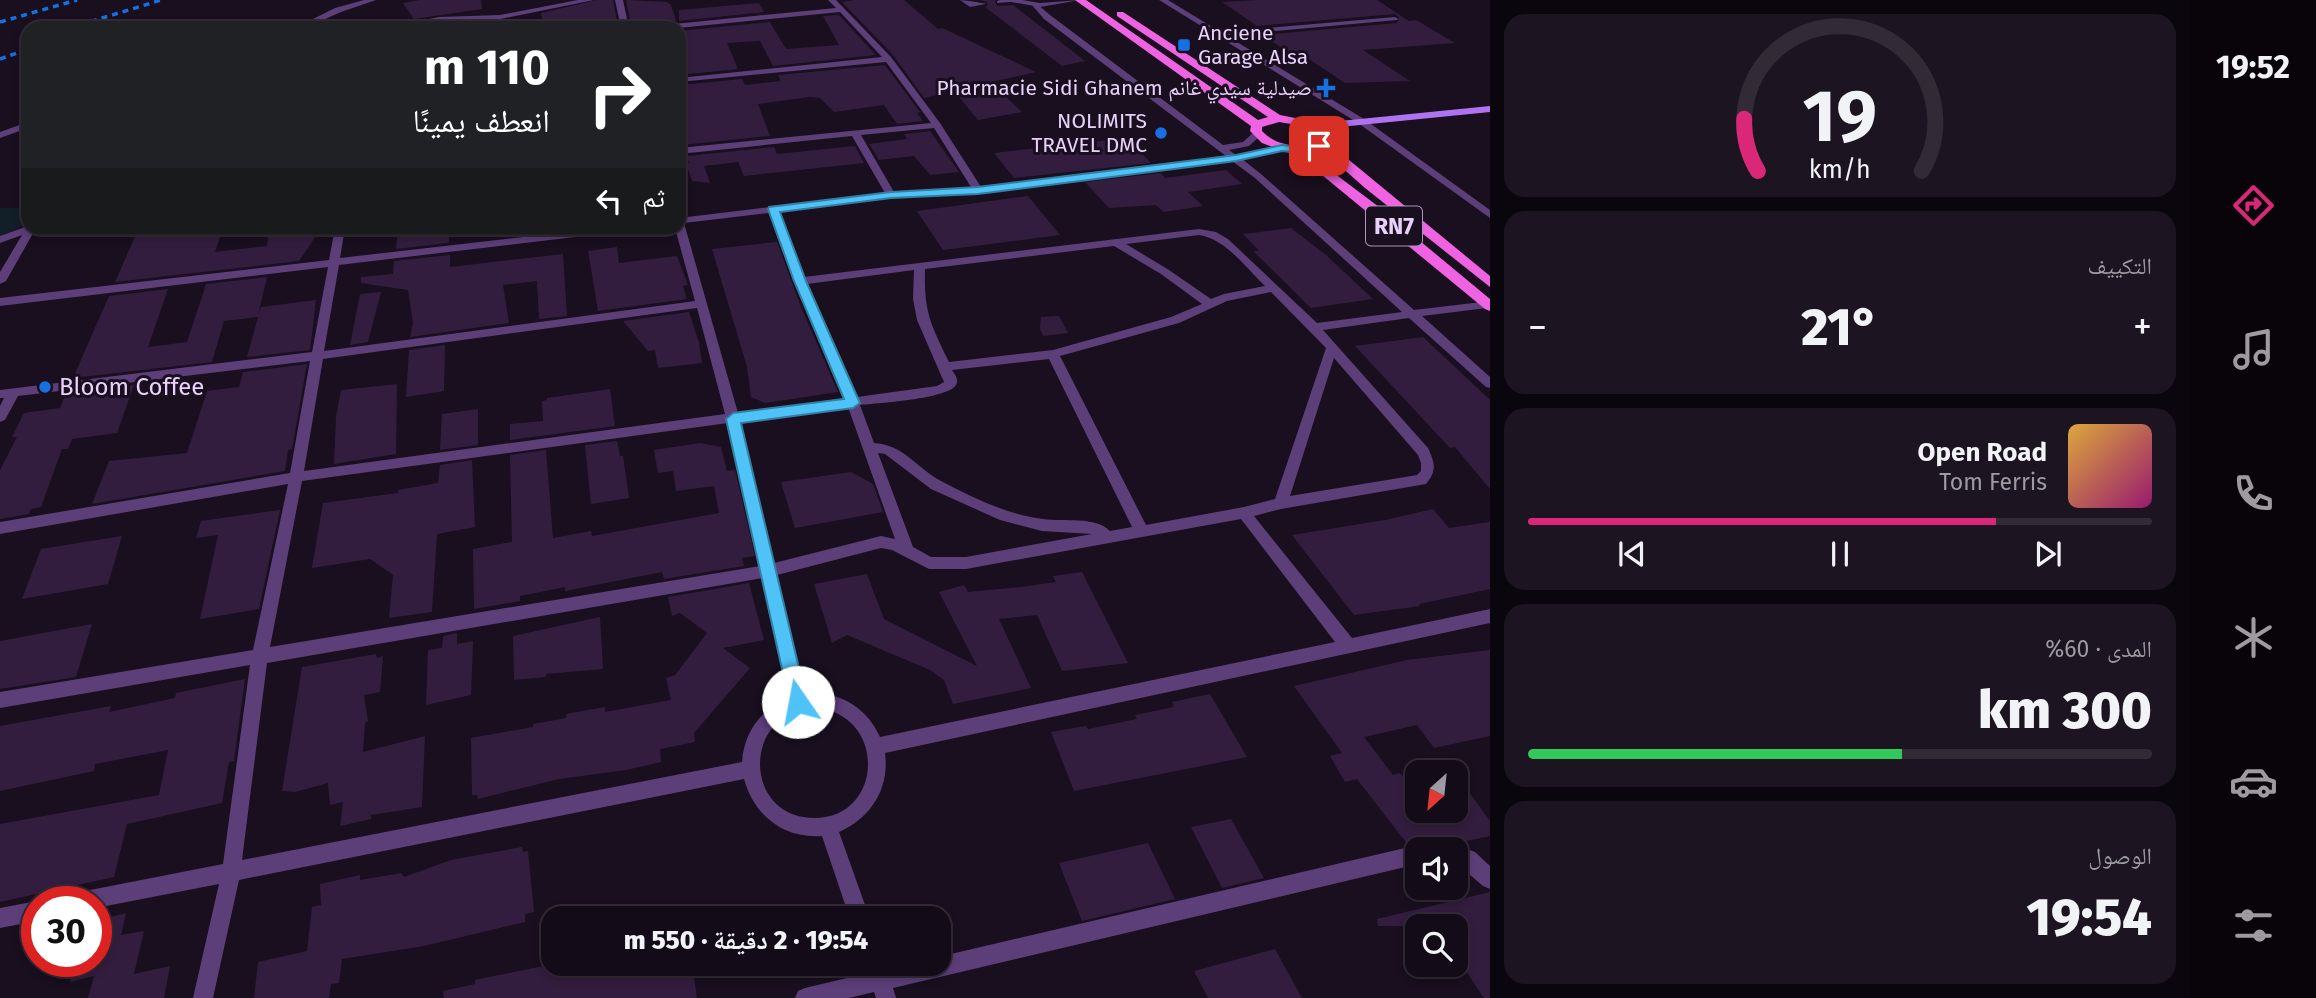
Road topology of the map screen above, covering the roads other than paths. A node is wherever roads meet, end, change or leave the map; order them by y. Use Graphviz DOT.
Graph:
graph roads {
  1 [pos="372,0"];
  2 [pos="590,0"];
  3 [pos="619,0"];
  4 [pos="832,0"];
  5 [pos="963,0"];
  6 [pos="1079,0"];
  7 [pos="1099,0"];
  8 [pos="1163,0"];
  9 [pos="999,2"];
  10 [pos="983,4"];
  11 [pos="1035,5"];
  12 [pos="841,10"];
  13 [pos="500,17"];
  14 [pos="1395,19"];
  15 [pos="314,21"];
  16 [pos="428,21"];
  17 [pos="500,21"];
  18 [pos="624,21"];
  19 [pos="686,25"];
  20 [pos="1219,34"];
  21 [pos="888,59"];
  22 [pos="686,79"];
  23 [pos="1490,109"];
  24 [pos="1278,119"];
  25 [pos="1361,121"];
  26 [pos="937,125"];
  27 [pos="1310,127"];
  28 [pos="21,128"];
  29 [pos="1257,129"];
  30 [pos="855,133"];
  31 [pos="0,135"];
  32 [pos="1321,143"];
  33 [pos="1223,148"];
  34 [pos="1288,149"];
  35 [pos="686,150"];
  36 [pos="1236,158"];
  37 [pos="978,190"];
  38 [pos="891,195"];
  39 [pos="773,209"];
  40 [pos="1490,215"];
  41 [pos="686,222"];
  42 [pos="21,232"];
  43 [pos="27,235"];
  44 [pos="339,235"];
  45 [pos="525,235"];
  46 [pos="682,235"];
  47 [pos="0,240"];
  48 [pos="1115,242"];
  49 [pos="334,263"];
  50 [pos="920,266"];
  51 [pos="0,281"];
  52 [pos="800,281"];
  53 [pos="1490,283"];
  54 [pos="1273,288"];
  55 [pos="0,302"];
  56 [pos="699,304"];
  57 [pos="1210,304"];
  58 [pos="1489,305"];
  59 [pos="1412,313"];
  60 [pos="1314,327"];
  61 [pos="1332,348"];
  62 [pos="1053,354"];
  63 [pos="316,356"];
  64 [pos="947,366"];
  65 [pos="1490,384"];
  66 [pos="7,393"];
  67 [pos="853,403"];
  68 [pos="0,417"];
  69 [pos="733,419"];
  70 [pos="869,448"];
  71 [pos="296,477"];
  72 [pos="1281,503"];
  73 [pos="1244,513"];
  74 [pos="0,528"];
  75 [pos="1142,532"];
  76 [pos="1107,538"];
  77 [pos="907,552"];
  78 [pos="769,570"];
  79 [pos="1490,616"];
  80 [pos="1349,647"];
  81 [pos="260,656"];
  82 [pos="0,700"];
  83 [pos="798,702"];
  84 [pos="875,747"];
  85 [pos="750,769"];
  86 [pos="828,827"];
  87 [pos="1405,857"];
  88 [pos="1468,859"];
  89 [pos="231,872"];
  90 [pos="1490,879"];
  91 [pos="112,896"];
  92 [pos="855,906"];
  93 [pos="21,914"];
  94 [pos="0,918"];
  95 [pos="880,980"];
  96 [pos="202,998"];
  97 [pos="805,998"];
  1 -- 15 [label="street"];
  2 -- 13 [label="street"];
  3 -- 18 [label="street"];
  4 -- 12 [label="street"];
  5 -- 10 [label="lane"];
  6 -- 11 [label="lane"];
  6 -- 29 [label="main road, RN7"];
  7 -- 24 [label="main road"];
  8 -- 20 [label="street"];
  9 -- 11 [label="lane"];
  11 -- 33 [label="street"];
  12 -- 19 [label="street"];
  12 -- 21 [label="street"];
  13 -- 16 [label="street"];
  13 -- 17 [label="street"];
  14 -- 20 [label="lane"];
  20 -- 25 [label="street"];
  21 -- 22 [label="street"];
  21 -- 26 [label="street"];
  23 -- 25 [label="street"];
  24 -- 27 [label="main road"];
  24 -- 29 [label="main road"];
  25 -- 27 [label="street"];
  25 -- 40 [label="street"];
  26 -- 30 [label="street"];
  26 -- 37 [label="street"];
  27 -- 32 [label="main road, RN7"];
  28 -- 31 [label="street"];
  29 -- 33 [label="street"];
  29 -- 34 [label="main road, RN7"];
  30 -- 35 [label="street"];
  30 -- 38 [label="street"];
  32 -- 34 [label="main road"];
  32 -- 53 [label="main road, RN7"];
  33 -- 36 [label="street"];
  34 -- 36 [label="street"];
  34 -- 58 [label="main road, RN7"];
  36 -- 37 [label="street"];
  36 -- 59 [label="street"];
  37 -- 38 [label="street"];
  38 -- 39 [label="street"];
  39 -- 41 [label="street"];
  39 -- 52 [label="street"];
  42 -- 47 [label="street"];
  43 -- 51 [label="street"];
  44 -- 49 [label="street"];
  45 -- 49 [label="street"];
  46 -- 56 [label="street"];
  48 -- 50 [label="street"];
  48 -- 54 [label="street"];
  48 -- 57 [label="street"];
  49 -- 55 [label="street"];
  49 -- 63 [label="street"];
  50 -- 52 [label="street"];
  50 -- 64 [label="street"];
  52 -- 67 [label="street"];
  54 -- 57 [label="street"];
  54 -- 60 [label="street"];
  56 -- 63 [label="street"];
  56 -- 69 [label="street"];
  57 -- 62 [label="street"];
  58 -- 59 [label="street"];
  59 -- 60 [label="street"];
  59 -- 65 [label="street"];
  60 -- 61 [label="street"];
  61 -- 72 [label="street"];
  61 -- 72 [label="street"];
  62 -- 64 [label="street"];
  62 -- 75 [label="street"];
  63 -- 66 [label="street"];
  63 -- 71 [label="street"];
  64 -- 67 [label="street"];
  66 -- 68 [label="street"];
  67 -- 69 [label="street"];
  67 -- 70 [label="street"];
  69 -- 71 [label="street"];
  69 -- 78 [label="street"];
  70 -- 76 [label="street"];
  70 -- 77 [label="street"];
  71 -- 74 [label="street"];
  71 -- 81 [label="street"];
  72 -- 73 [label="street"];
  73 -- 75 [label="street"];
  73 -- 80 [label="street"];
  75 -- 76 [label="street"];
  76 -- 77 [label="street"];
  77 -- 78 [label="street"];
  78 -- 81 [label="street"];
  78 -- 83 [label="street"];
  79 -- 80 [label="street"];
  80 -- 84 [label="street"];
  81 -- 82 [label="street"];
  81 -- 89 [label="street"];
  83 -- 84 [label="street"];
  83 -- 85 [label="street"];
  84 -- 86 [label="street"];
  85 -- 86 [label="street"];
  85 -- 89 [label="street"];
  86 -- 92 [label="street"];
  87 -- 95 [label="street"];
  88 -- 90 [label="street"];
  89 -- 91 [label="street"];
  89 -- 96 [label="street"];
  93 -- 94 [label="street"];
  95 -- 97 [label="street"];
}
